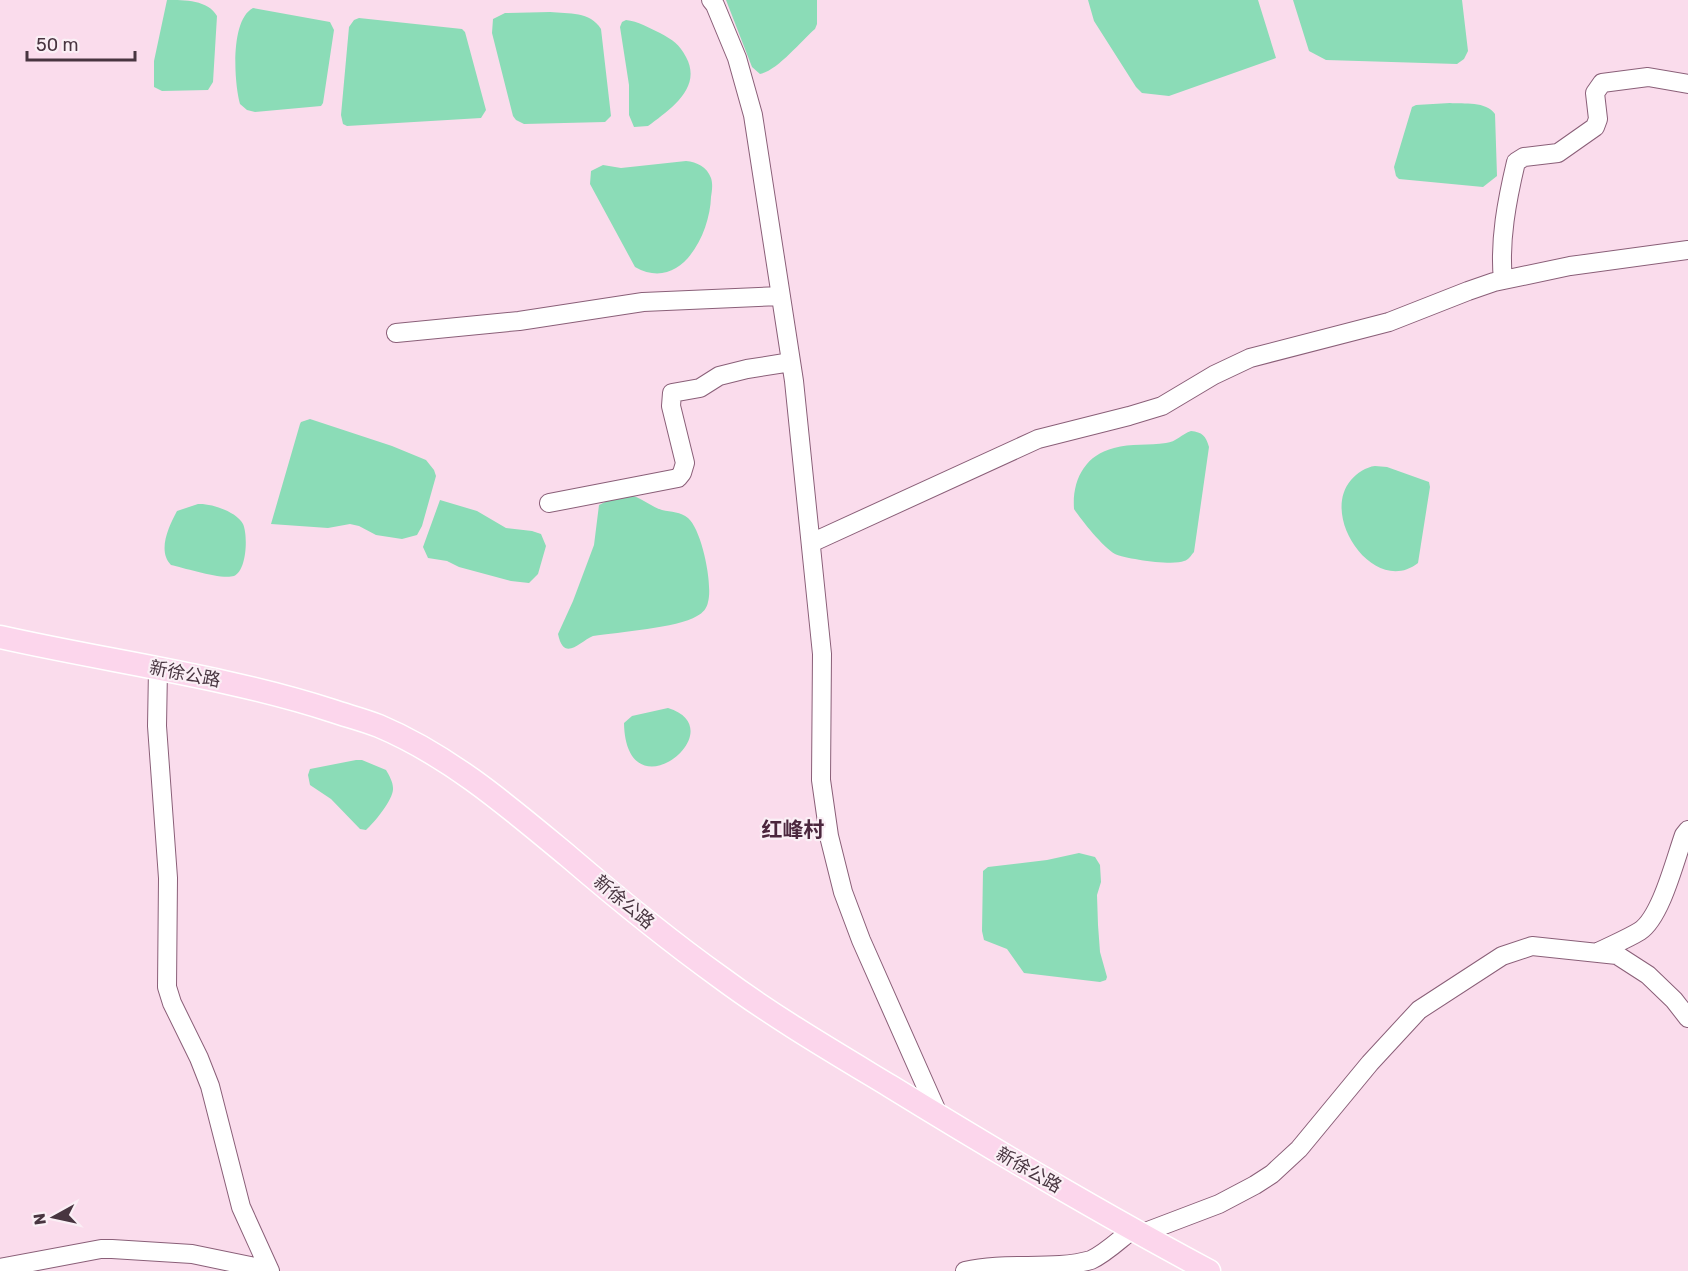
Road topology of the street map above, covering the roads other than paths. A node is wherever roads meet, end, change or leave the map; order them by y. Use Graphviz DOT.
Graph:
graph roads {
  1 [pos="711,0"];
  2 [pos="1688,84"];
  3 [pos="1688,250"];
  4 [pos="1503,280"];
  5 [pos="781,296"];
  6 [pos="396,333"];
  7 [pos="791,362"];
  8 [pos="549,503"];
  9 [pos="811,543"];
  10 [pos="0,637"];
  11 [pos="158,669"];
  12 [pos="1688,830"];
  13 [pos="1598,952"];
  14 [pos="1688,1018"];
  15 [pos="939,1116"];
  16 [pos="1136,1232"];
  17 [pos="0,1268"];
  18 [pos="269,1271"];
  19 [pos="965,1271"];
  20 [pos="1209,1271"];
  1 -- 5 [label="street"];
  2 -- 4 [label="street"];
  3 -- 4 [label="street"];
  4 -- 9 [label="street"];
  5 -- 6 [label="street"];
  5 -- 7 [label="street"];
  7 -- 8 [label="street"];
  7 -- 9 [label="street"];
  9 -- 15 [label="street"];
  10 -- 11 [label="main road, 新徐公路"];
  11 -- 15 [label="main road, 新徐公路"];
  11 -- 18 [label="street"];
  12 -- 13 [label="street"];
  13 -- 14 [label="street"];
  13 -- 16 [label="street"];
  15 -- 16 [label="main road, 新徐公路"];
  16 -- 19 [label="street"];
  16 -- 20 [label="main road, 新徐公路"];
  17 -- 18 [label="street"];
}
